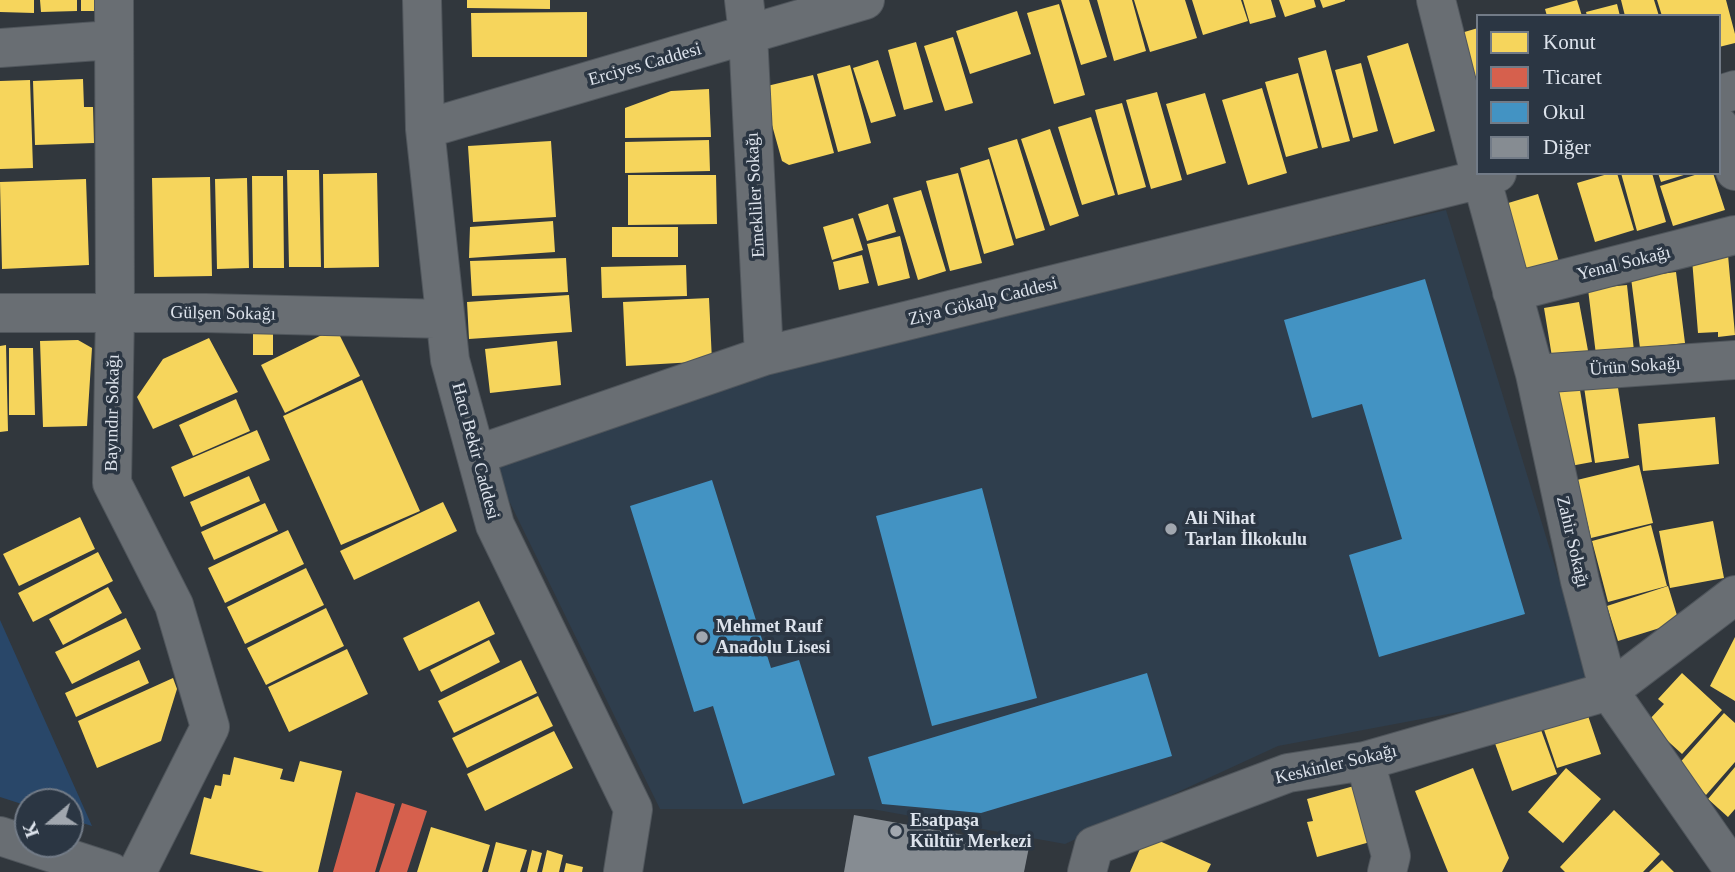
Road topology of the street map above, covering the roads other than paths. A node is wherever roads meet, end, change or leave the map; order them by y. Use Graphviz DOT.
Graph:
graph roads {
  1 [pos="114,0"];
  2 [pos="422,0"];
  3 [pos="865,0"];
  4 [pos="1436,0"];
  5 [pos="746,17"];
  6 [pos="113,40"];
  7 [pos="0,48"];
  8 [pos="425,129"];
  9 [pos="1721,132"];
  10 [pos="1476,144"];
  11 [pos="1735,171"];
  12 [pos="1476,175"];
  13 [pos="1484,175"];
  14 [pos="1735,235"];
  15 [pos="1512,292"];
  16 [pos="0,313"];
  17 [pos="115,313"];
  18 [pos="445,319"];
  19 [pos="764,356"];
  20 [pos="1735,360"];
  21 [pos="1535,374"];
  22 [pos="475,455"];
  23 [pos="1735,595"];
  24 [pos="1609,691"];
  25 [pos="1365,761"];
  26 [pos="0,836"];
  27 [pos="111,872"];
  28 [pos="137,872"];
  29 [pos="623,872"];
  30 [pos="1087,872"];
  31 [pos="1387,872"];
  32 [pos="1735,872"];
  1 -- 6 [label="street, Bayındır Sokağı"];
  2 -- 8 [label="street, Hacı Bekir Caddesi"];
  3 -- 5 [label="street, Erciyes Caddesi"];
  4 -- 10 [label="street, Zahir Sokağı"];
  5 -- 8 [label="street, Erciyes Caddesi"];
  5 -- 19 [label="street, Emekliler Sokağı"];
  6 -- 7 [label="street"];
  6 -- 17 [label="street, Bayındır Sokağı"];
  8 -- 18 [label="street, Hacı Bekir Caddesi"];
  9 -- 11 [label="street"];
  12 -- 19 [label="street, Ziya Gökalp Caddesi"];
  13 -- 15 [label="street, Zahir Sokağı"];
  14 -- 15 [label="street, Yenal Sokağı"];
  15 -- 21 [label="street, Zahir Sokağı"];
  16 -- 17 [label="street, Gülşen Sokağı"];
  17 -- 18 [label="street, Gülşen Sokağı"];
  17 -- 28 [label="street, Bayındır Sokağı"];
  18 -- 22 [label="street, Hacı Bekir Caddesi"];
  19 -- 22 [label="street, Ziya Gökalp Caddesi"];
  20 -- 21 [label="street, Ürün Sokağı"];
  21 -- 24 [label="street, Zahir Sokağı"];
  22 -- 29 [label="street, Hacı Bekir Caddesi"];
  23 -- 24 [label="street"];
  24 -- 25 [label="street, Keskinler Sokağı"];
  24 -- 32 [label="street, Zahir Sokağı"];
  25 -- 30 [label="street, Keskinler Sokağı"];
  25 -- 31 [label="street"];
  26 -- 27 [label="street"];
}
